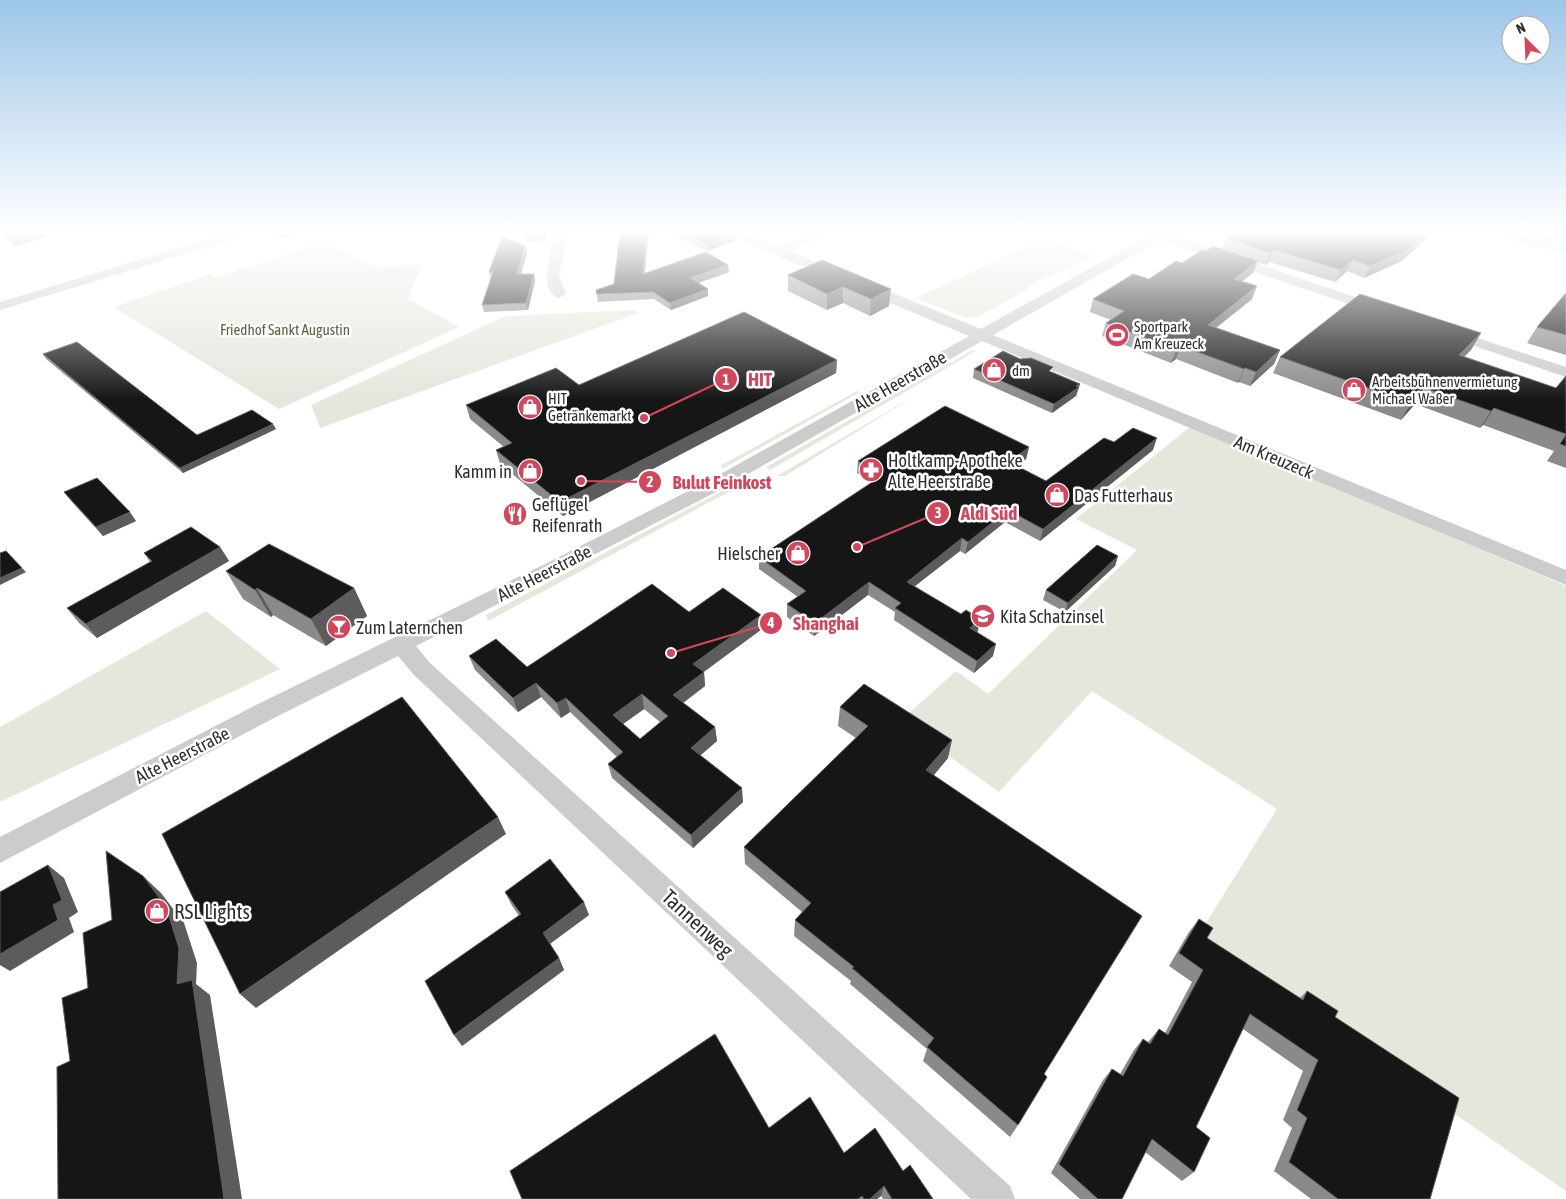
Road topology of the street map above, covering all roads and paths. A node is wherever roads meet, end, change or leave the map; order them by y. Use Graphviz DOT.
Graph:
graph roads {
  1 [pos="56,289"];
  2 [pos="557,289"];
  3 [pos="871,289"];
  4 [pos="1063,289"];
  5 [pos="1319,289"];
  6 [pos="559,294"];
  7 [pos="0,306"];
  8 [pos="1398,316"];
  9 [pos="1434,328"];
  10 [pos="982,335"];
  11 [pos="1566,372"];
  12 [pos="1566,578"];
  13 [pos="401,644"];
  14 [pos="0,851"];
  15 [pos="997,1199"];
  1 -- 7 [label="street"];
  2 -- 6 [label="street"];
  3 -- 10 [label="street, Am Kreuzeck"];
  4 -- 10 [label="street, Alte Heerstraße"];
  5 -- 8 [label="street, Alte Heerstraße"];
  9 -- 11 [label="street"];
  10 -- 12 [label="street, Am Kreuzeck"];
  10 -- 13 [label="street, Alte Heerstraße"];
  13 -- 14 [label="street, Alte Heerstraße"];
  13 -- 15 [label="street, Tannenweg"];
}
